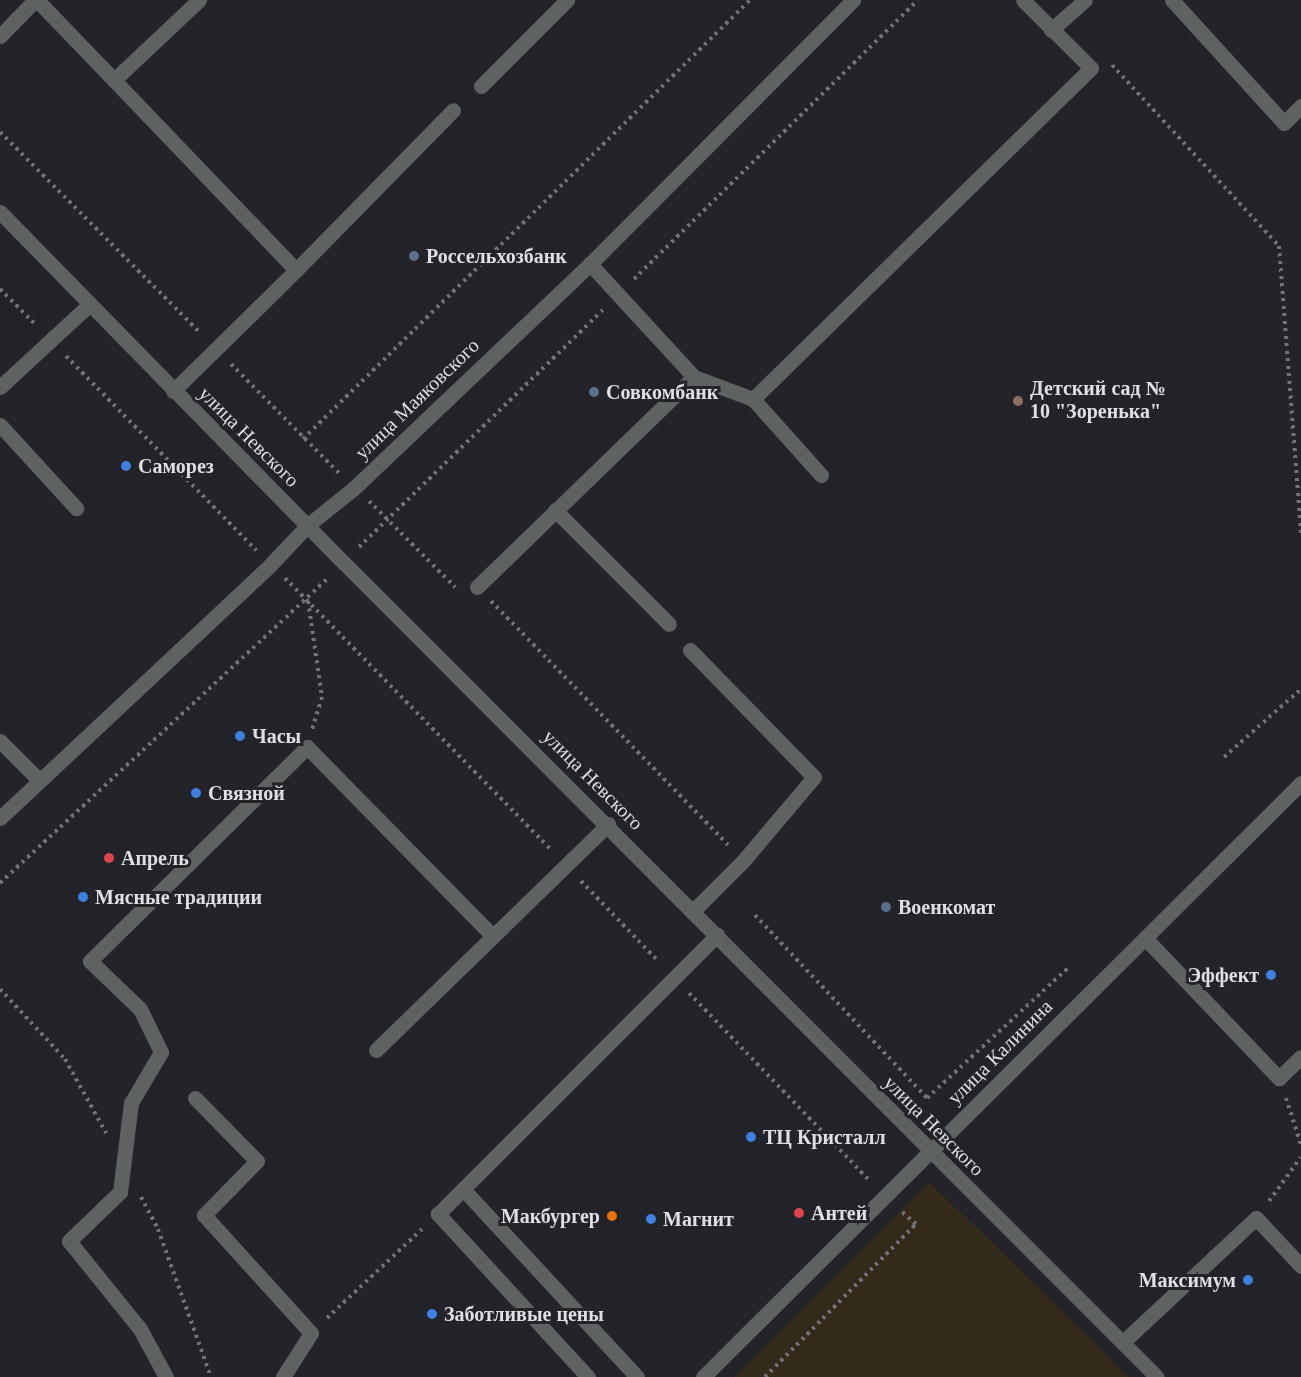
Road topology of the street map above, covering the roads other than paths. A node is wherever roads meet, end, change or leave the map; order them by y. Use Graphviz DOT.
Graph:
graph roads {
  1 [pos="36,0"];
  2 [pos="199,0"];
  3 [pos="567,0"];
  4 [pos="854,0"];
  5 [pos="1023,0"];
  6 [pos="1085,0"];
  7 [pos="1172,0"];
  8 [pos="1051,30"];
  9 [pos="0,36"];
  10 [pos="114,80"];
  11 [pos="481,86"];
  12 [pos="1301,106"];
  13 [pos="453,110"];
  14 [pos="0,212"];
  15 [pos="590,264"];
  16 [pos="296,270"];
  17 [pos="90,304"];
  18 [pos="694,377"];
  19 [pos="0,387"];
  20 [pos="173,392"];
  21 [pos="753,399"];
  22 [pos="0,425"];
  23 [pos="821,475"];
  24 [pos="76,508"];
  25 [pos="555,510"];
  26 [pos="308,525"];
  27 [pos="477,587"];
  28 [pos="669,624"];
  29 [pos="690,650"];
  30 [pos="0,741"];
  31 [pos="39,780"];
  32 [pos="1301,783"];
  33 [pos="0,818"];
  34 [pos="608,824"];
  35 [pos="692,912"];
  36 [pos="717,935"];
  37 [pos="493,936"];
  38 [pos="1145,938"];
  39 [pos="376,1050"];
  40 [pos="1301,1057"];
  41 [pos="195,1098"];
  42 [pos="929,1152"];
  43 [pos="463,1189"];
  44 [pos="1301,1266"];
  45 [pos="1123,1342"];
  46 [pos="166,1377"];
  47 [pos="283,1377"];
  48 [pos="588,1377"];
  49 [pos="637,1377"];
  50 [pos="703,1377"];
  51 [pos="1157,1377"];
  1 -- 9 [label="street"];
  1 -- 10 [label="street"];
  2 -- 10 [label="street"];
  3 -- 11 [label="street"];
  4 -- 15 [label="street, улица Маяковского"];
  5 -- 8 [label="street"];
  6 -- 8 [label="street"];
  7 -- 12 [label="street"];
  8 -- 21 [label="street"];
  10 -- 16 [label="street"];
  13 -- 16 [label="street"];
  14 -- 17 [label="street, улица Невского"];
  15 -- 18 [label="street"];
  15 -- 26 [label="street, улица Маяковского"];
  16 -- 20 [label="street"];
  17 -- 19 [label="street"];
  17 -- 20 [label="street, улица Невского"];
  18 -- 21 [label="street"];
  18 -- 25 [label="street"];
  20 -- 26 [label="street, улица Невского"];
  21 -- 23 [label="street"];
  22 -- 24 [label="street"];
  25 -- 27 [label="street"];
  25 -- 28 [label="street"];
  26 -- 31 [label="street, улица Маяковского"];
  26 -- 34 [label="street, улица Невского"];
  29 -- 35 [label="street"];
  30 -- 31 [label="street"];
  31 -- 33 [label="street, улица Маяковского"];
  32 -- 38 [label="street, улица Калинина"];
  34 -- 35 [label="street, улица Невского"];
  34 -- 37 [label="street"];
  35 -- 36 [label="street, улица Невского"];
  36 -- 42 [label="street, улица Невского"];
  36 -- 43 [label="street"];
  37 -- 39 [label="street"];
  37 -- 46 [label="street"];
  38 -- 40 [label="street"];
  38 -- 42 [label="street, улица Калинина"];
  41 -- 47 [label="street"];
  42 -- 45 [label="street, улица Невского"];
  42 -- 50 [label="street, улица Калинина"];
  43 -- 48 [label="street"];
  43 -- 49 [label="street"];
  44 -- 45 [label="street"];
  45 -- 51 [label="street, улица Невского"];
}
